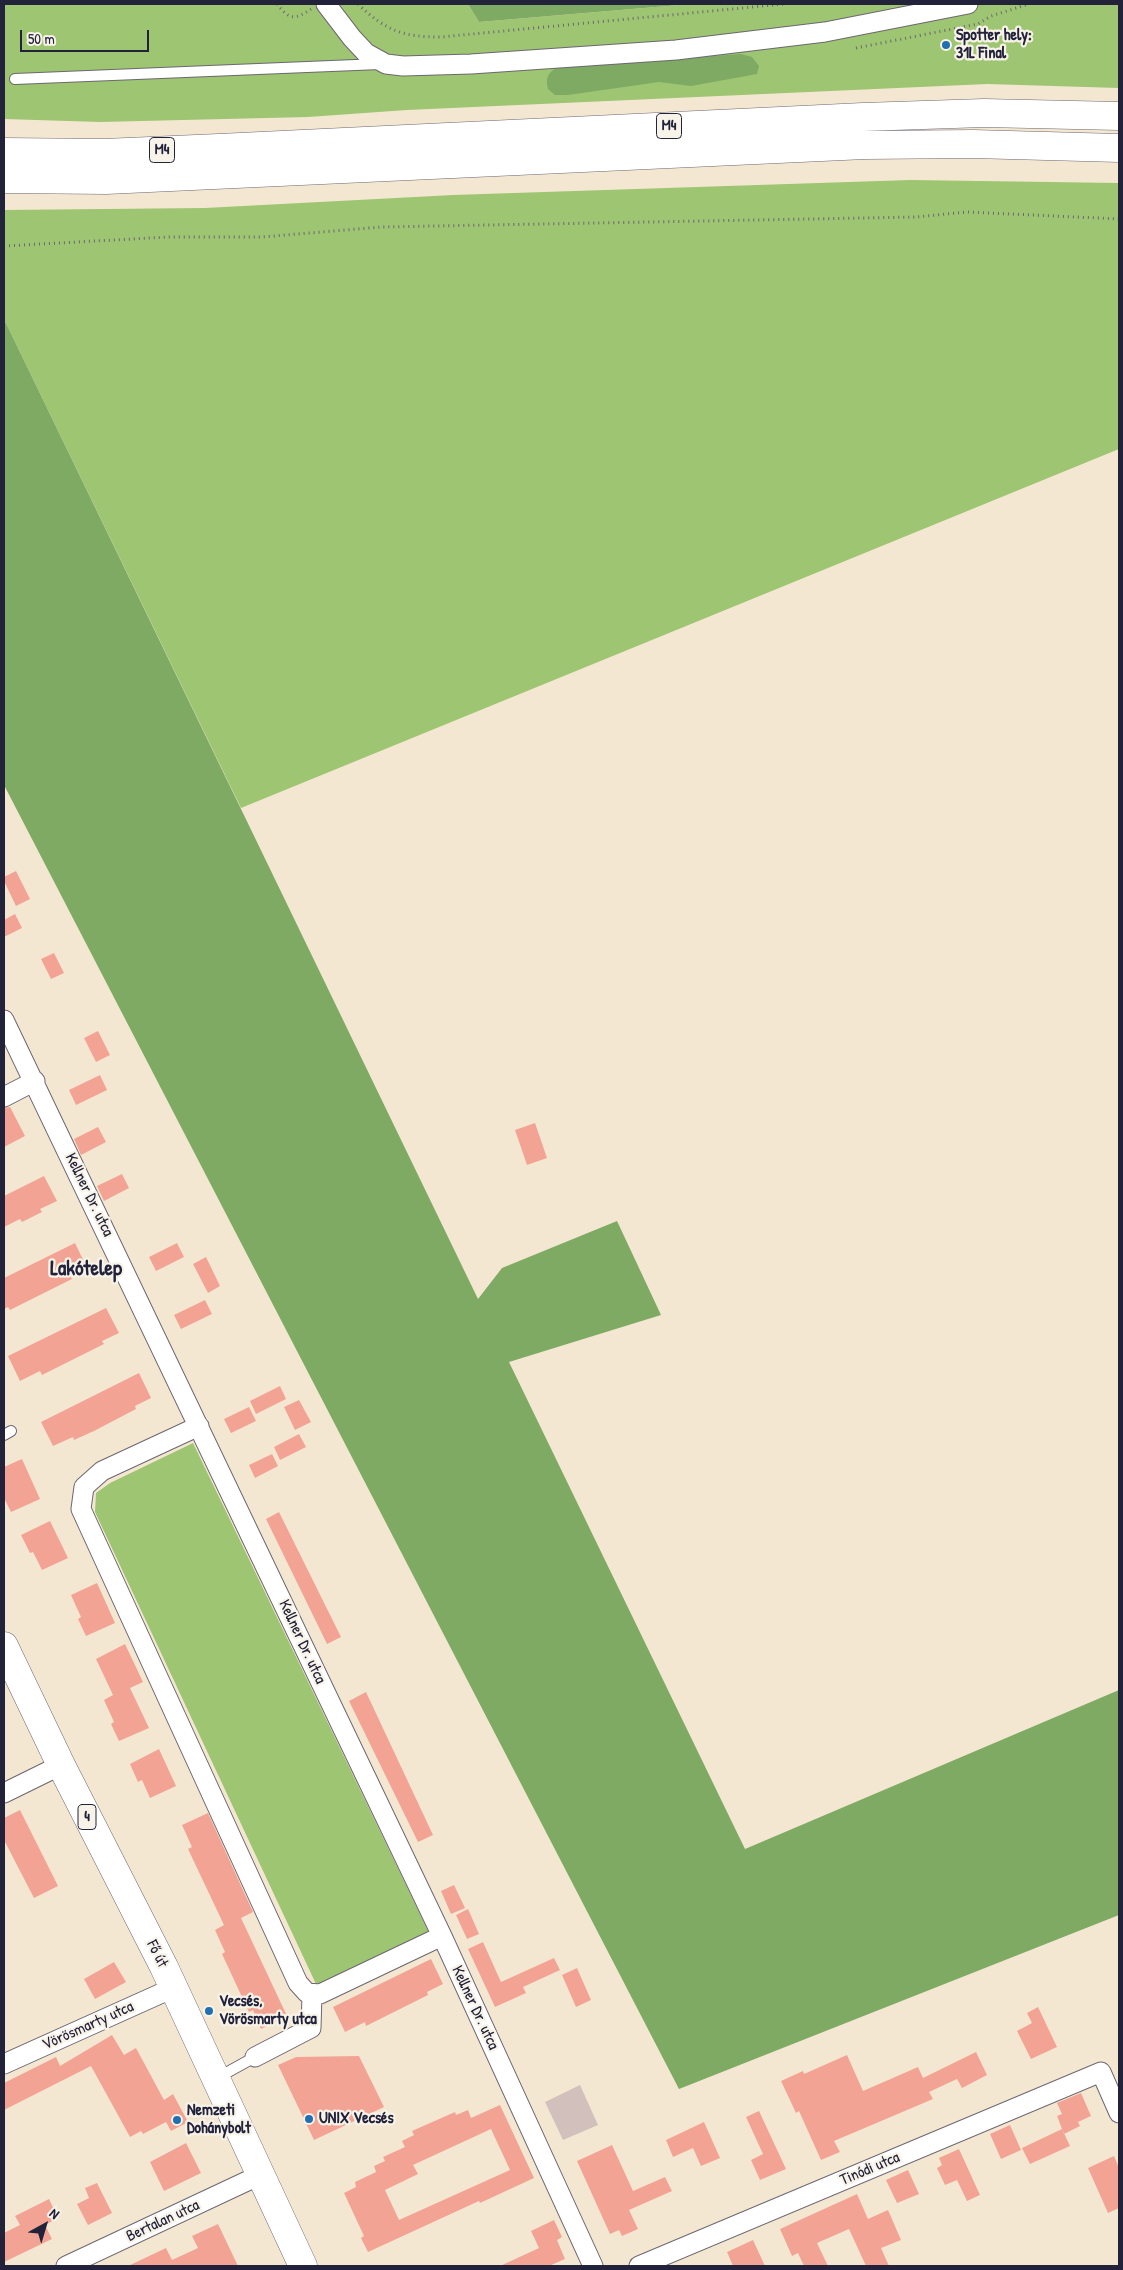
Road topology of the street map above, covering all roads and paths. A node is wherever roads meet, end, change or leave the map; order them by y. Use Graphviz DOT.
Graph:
graph roads {
  1 [pos="277,4"];
  2 [pos="358,4"];
  3 [pos="784,4"];
  4 [pos="968,4"];
  5 [pos="321,5"];
  6 [pos="386,64"];
  7 [pos="15,79"];
  8 [pos="1119,116"];
  9 [pos="1119,148"];
  10 [pos="4,152"];
  11 [pos="4,179"];
  12 [pos="1119,219"];
  13 [pos="4,246"];
  14 [pos="4,1020"];
  15 [pos="35,1081"];
  16 [pos="4,1097"];
  17 [pos="199,1426"];
  18 [pos="4,1646"];
  19 [pos="61,1765"];
  20 [pos="4,1793"];
  21 [pos="442,1936"];
  22 [pos="173,1988"];
  23 [pos="312,1994"];
  24 [pos="255,2057"];
  25 [pos="4,2064"];
  26 [pos="216,2078"];
  27 [pos="1119,2113"];
  28 [pos="260,2175"];
  29 [pos="66,2266"];
  30 [pos="302,2266"];
  31 [pos="593,2266"];
  32 [pos="639,2266"];
  1 -- 5 [label="path"];
  2 -- 3 [label="path"];
  4 -- 6 [label="street"];
  5 -- 6 [label="street"];
  6 -- 7 [label="lane"];
  8 -- 10 [label="main road, M4"];
  9 -- 11 [label="main road, M4"];
  12 -- 13 [label="path"];
  14 -- 15 [label="street, Kellner Dr. utca"];
  15 -- 16 [label="street"];
  15 -- 17 [label="street, Kellner Dr. utca"];
  17 -- 21 [label="street, Kellner Dr. utca"];
  17 -- 23 [label="street"];
  18 -- 19 [label="main road, Fő út / 4"];
  19 -- 20 [label="street"];
  19 -- 22 [label="main road, Fő út / 4"];
  21 -- 23 [label="street"];
  21 -- 31 [label="street, Kellner Dr. utca"];
  22 -- 25 [label="street, Vörösmarty utca"];
  22 -- 26 [label="main road, Fő út / 4"];
  23 -- 24 [label="street"];
  24 -- 26 [label="lane"];
  26 -- 28 [label="main road, Fő út / 4"];
  27 -- 32 [label="street, Tinódi utca"];
  28 -- 29 [label="street, Bertalan utca"];
  28 -- 30 [label="main road, Fő út / 4"];
}
